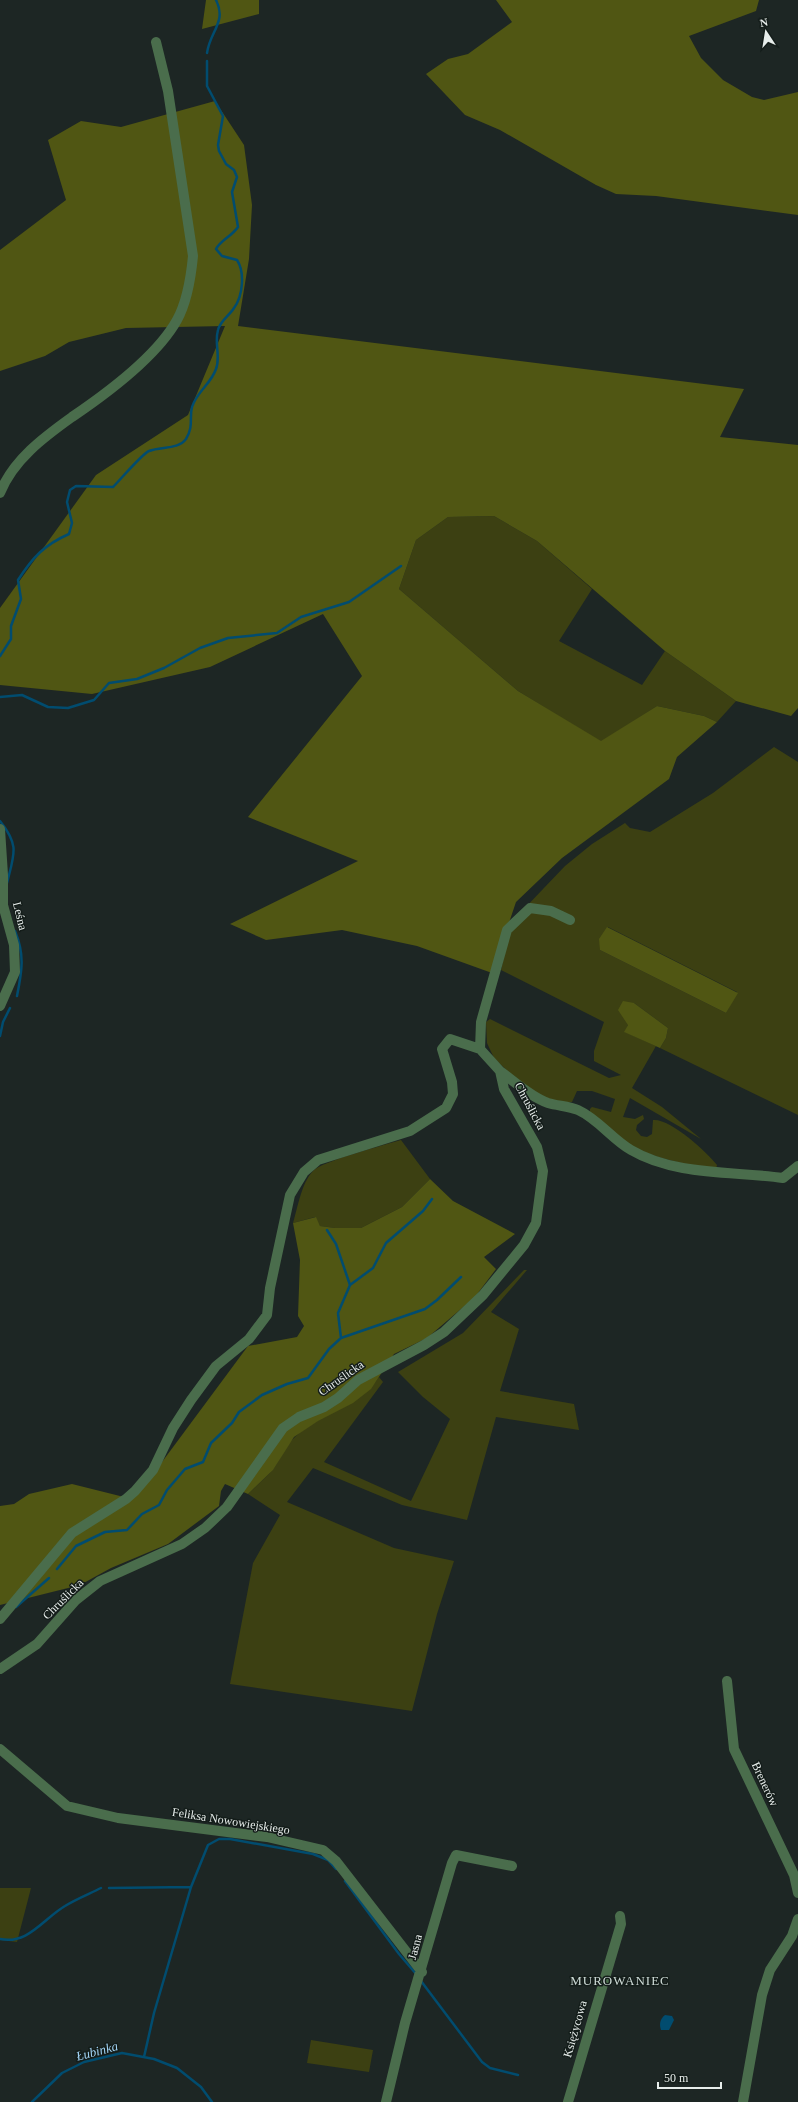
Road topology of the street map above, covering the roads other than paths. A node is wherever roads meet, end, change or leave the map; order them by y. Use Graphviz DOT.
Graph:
graph roads {
  1 [pos="156,42"];
  2 [pos="0,493"];
  3 [pos="0,829"];
  4 [pos="570,920"];
  5 [pos="0,1006"];
  6 [pos="480,1049"];
  7 [pos="500,1071"];
  8 [pos="798,1166"];
  9 [pos="0,1618"];
  10 [pos="0,1669"];
  11 [pos="727,1681"];
  12 [pos="0,1749"];
  13 [pos="512,1866"];
  14 [pos="798,1893"];
  15 [pos="620,1916"];
  16 [pos="798,1919"];
  17 [pos="421,1975"];
  18 [pos="386,2102"];
  19 [pos="568,2102"];
  20 [pos="743,2102"];
  1 -- 2 [label="street"];
  3 -- 5 [label="street, Leśna"];
  4 -- 6 [label="street"];
  6 -- 7 [label="street, Chruślicka"];
  6 -- 9 [label="street, Chruślicka"];
  7 -- 8 [label="street"];
  7 -- 10 [label="street, Chruślicka"];
  11 -- 14 [label="street, Brenerów"];
  12 -- 17 [label="street, Feliksa Nowowiejskiego"];
  13 -- 17 [label="street, Jasna"];
  15 -- 19 [label="street, Księżycowa"];
  16 -- 20 [label="street"];
  17 -- 18 [label="street, Jasna"];
}
